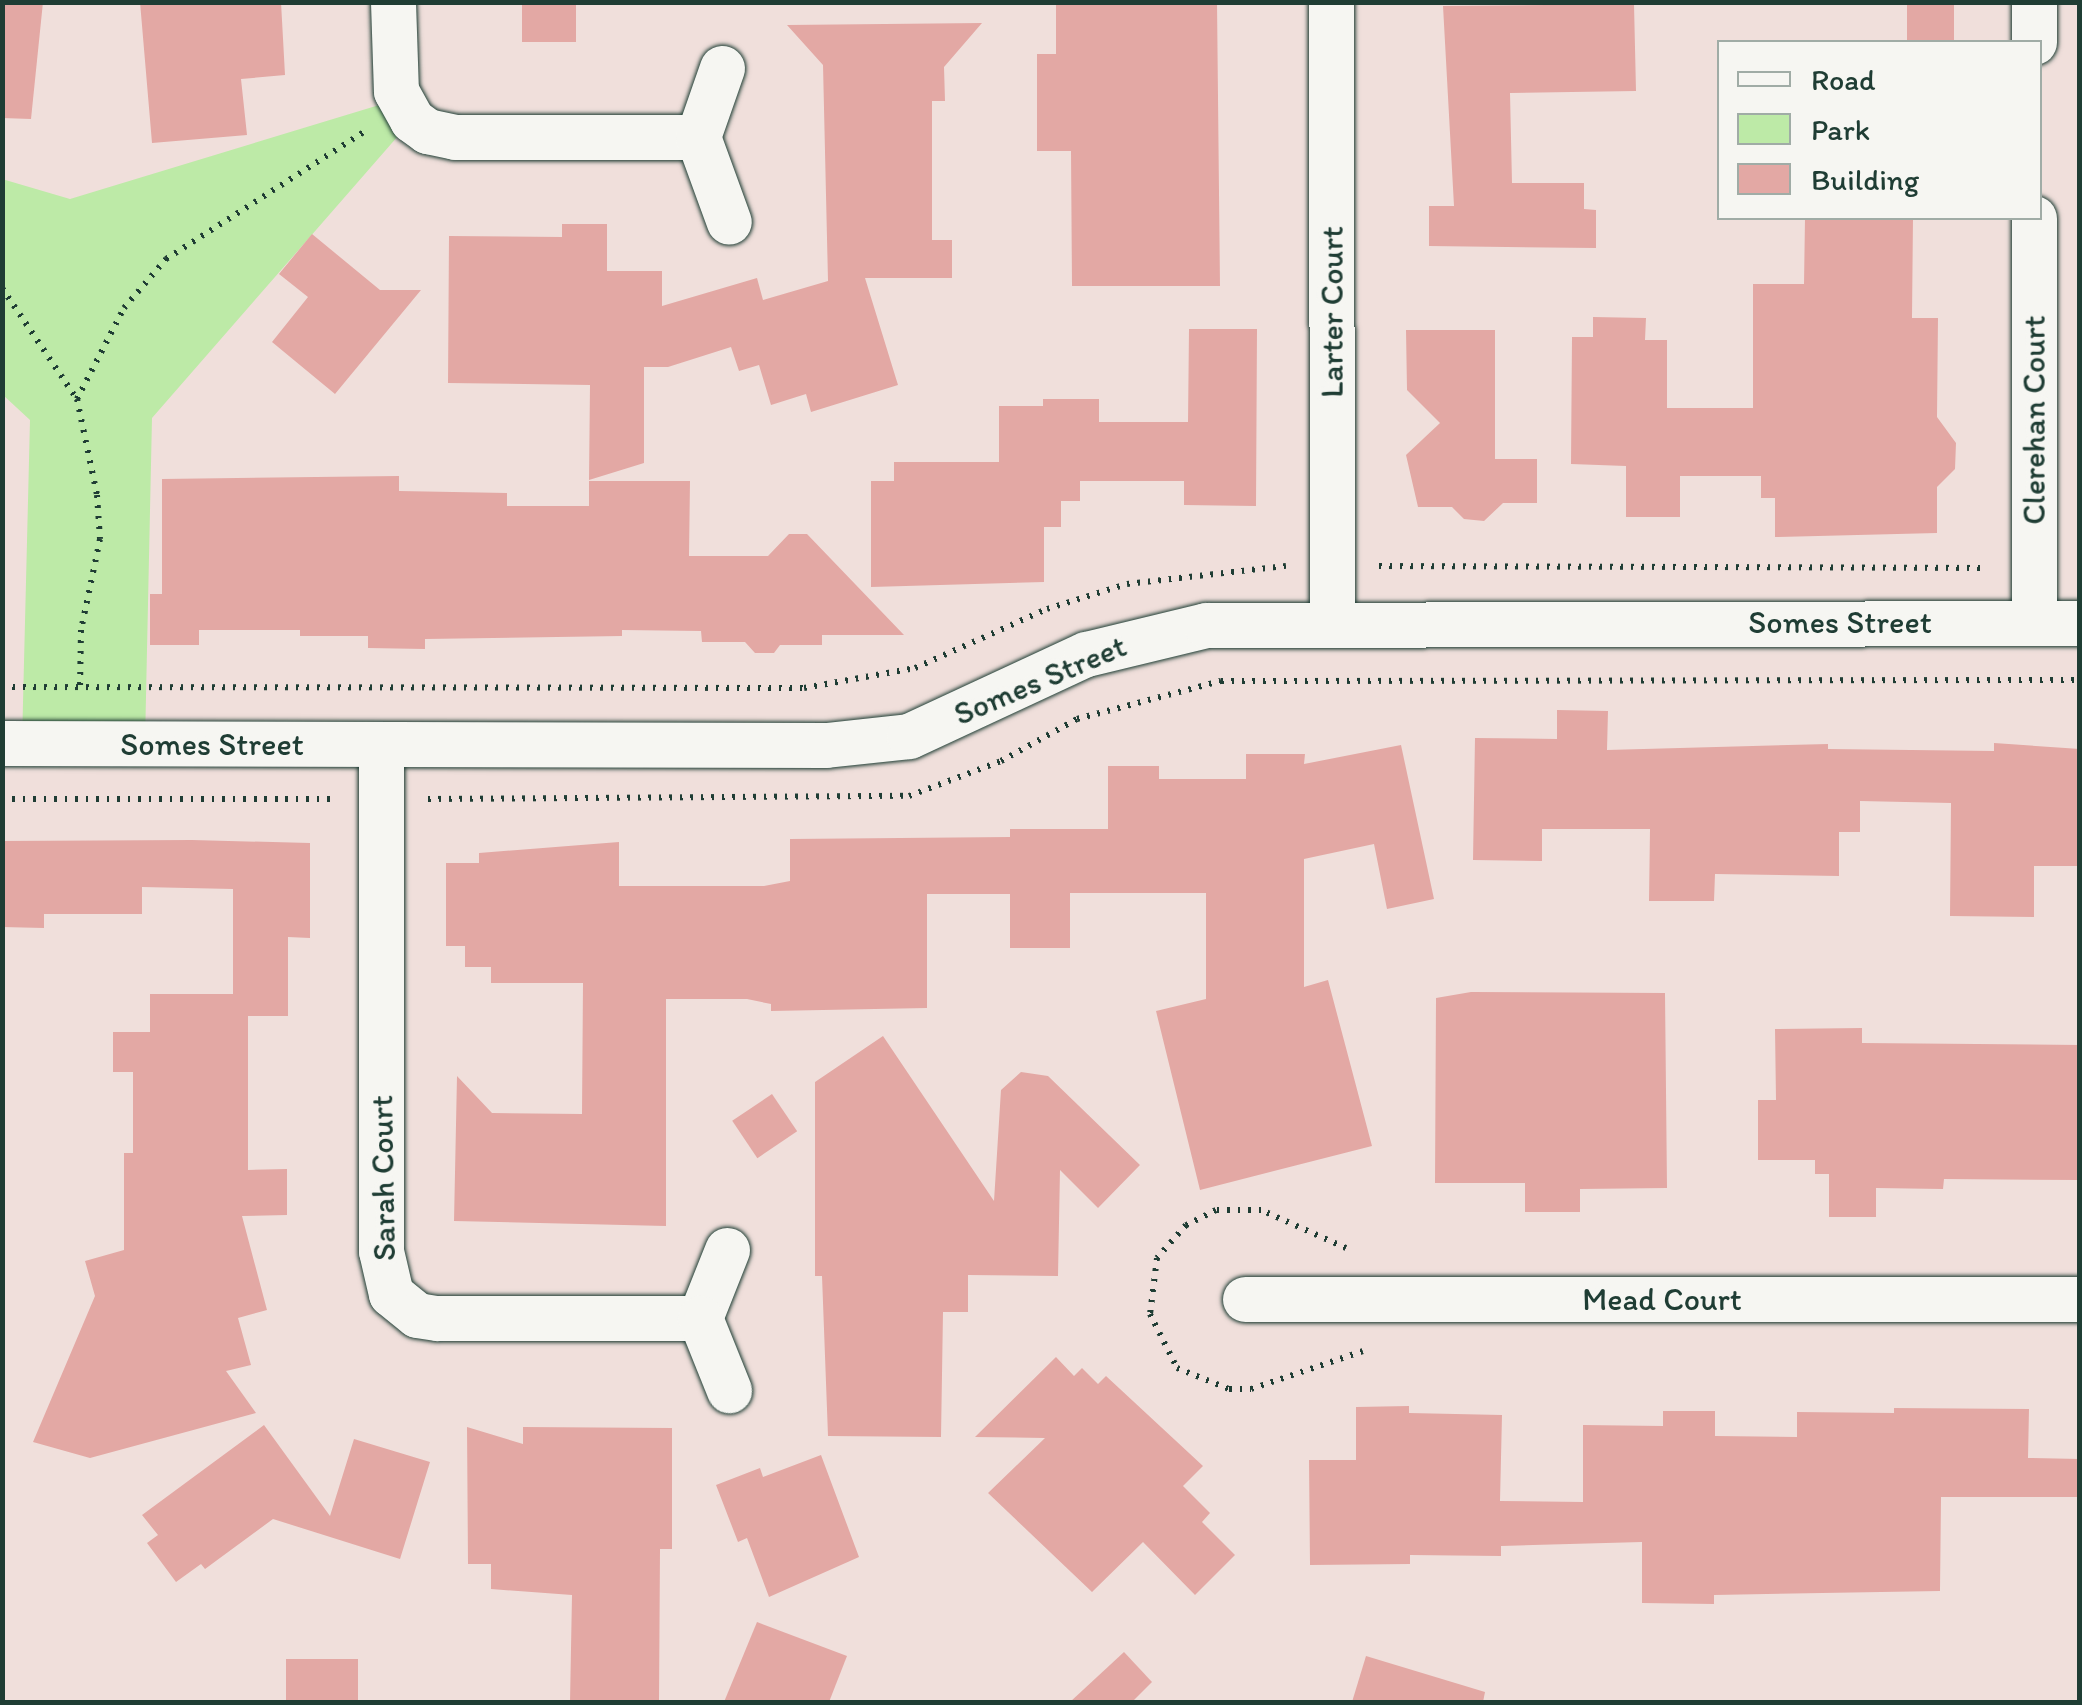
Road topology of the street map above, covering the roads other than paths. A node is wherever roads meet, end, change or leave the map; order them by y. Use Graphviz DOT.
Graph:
graph roads {
  1 [pos="394,2"];
  2 [pos="1331,2"];
  3 [pos="2034,2"];
  4 [pos="2034,40"];
  5 [pos="722,68"];
  6 [pos="698,138"];
  7 [pos="2034,220"];
  8 [pos="729,222"];
  9 [pos="1332,621"];
  10 [pos="2034,623"];
  11 [pos="2080,623"];
  12 [pos="2,743"];
  13 [pos="380,744"];
  14 [pos="728,1250"];
  15 [pos="1245,1299"];
  16 [pos="2080,1299"];
  17 [pos="700,1318"];
  18 [pos="730,1390"];
  1 -- 6 [label="street"];
  2 -- 9 [label="street, Larter Court"];
  3 -- 4 [label="street"];
  5 -- 6 [label="street"];
  6 -- 8 [label="street"];
  7 -- 10 [label="street, Clerehan Court"];
  9 -- 10 [label="street, Somes Street"];
  9 -- 13 [label="street, Somes Street"];
  10 -- 11 [label="street, Somes Street"];
  12 -- 13 [label="street, Somes Street"];
  13 -- 17 [label="street, Sarah Court"];
  14 -- 17 [label="street"];
  15 -- 16 [label="street, Mead Court"];
  17 -- 18 [label="street"];
}
